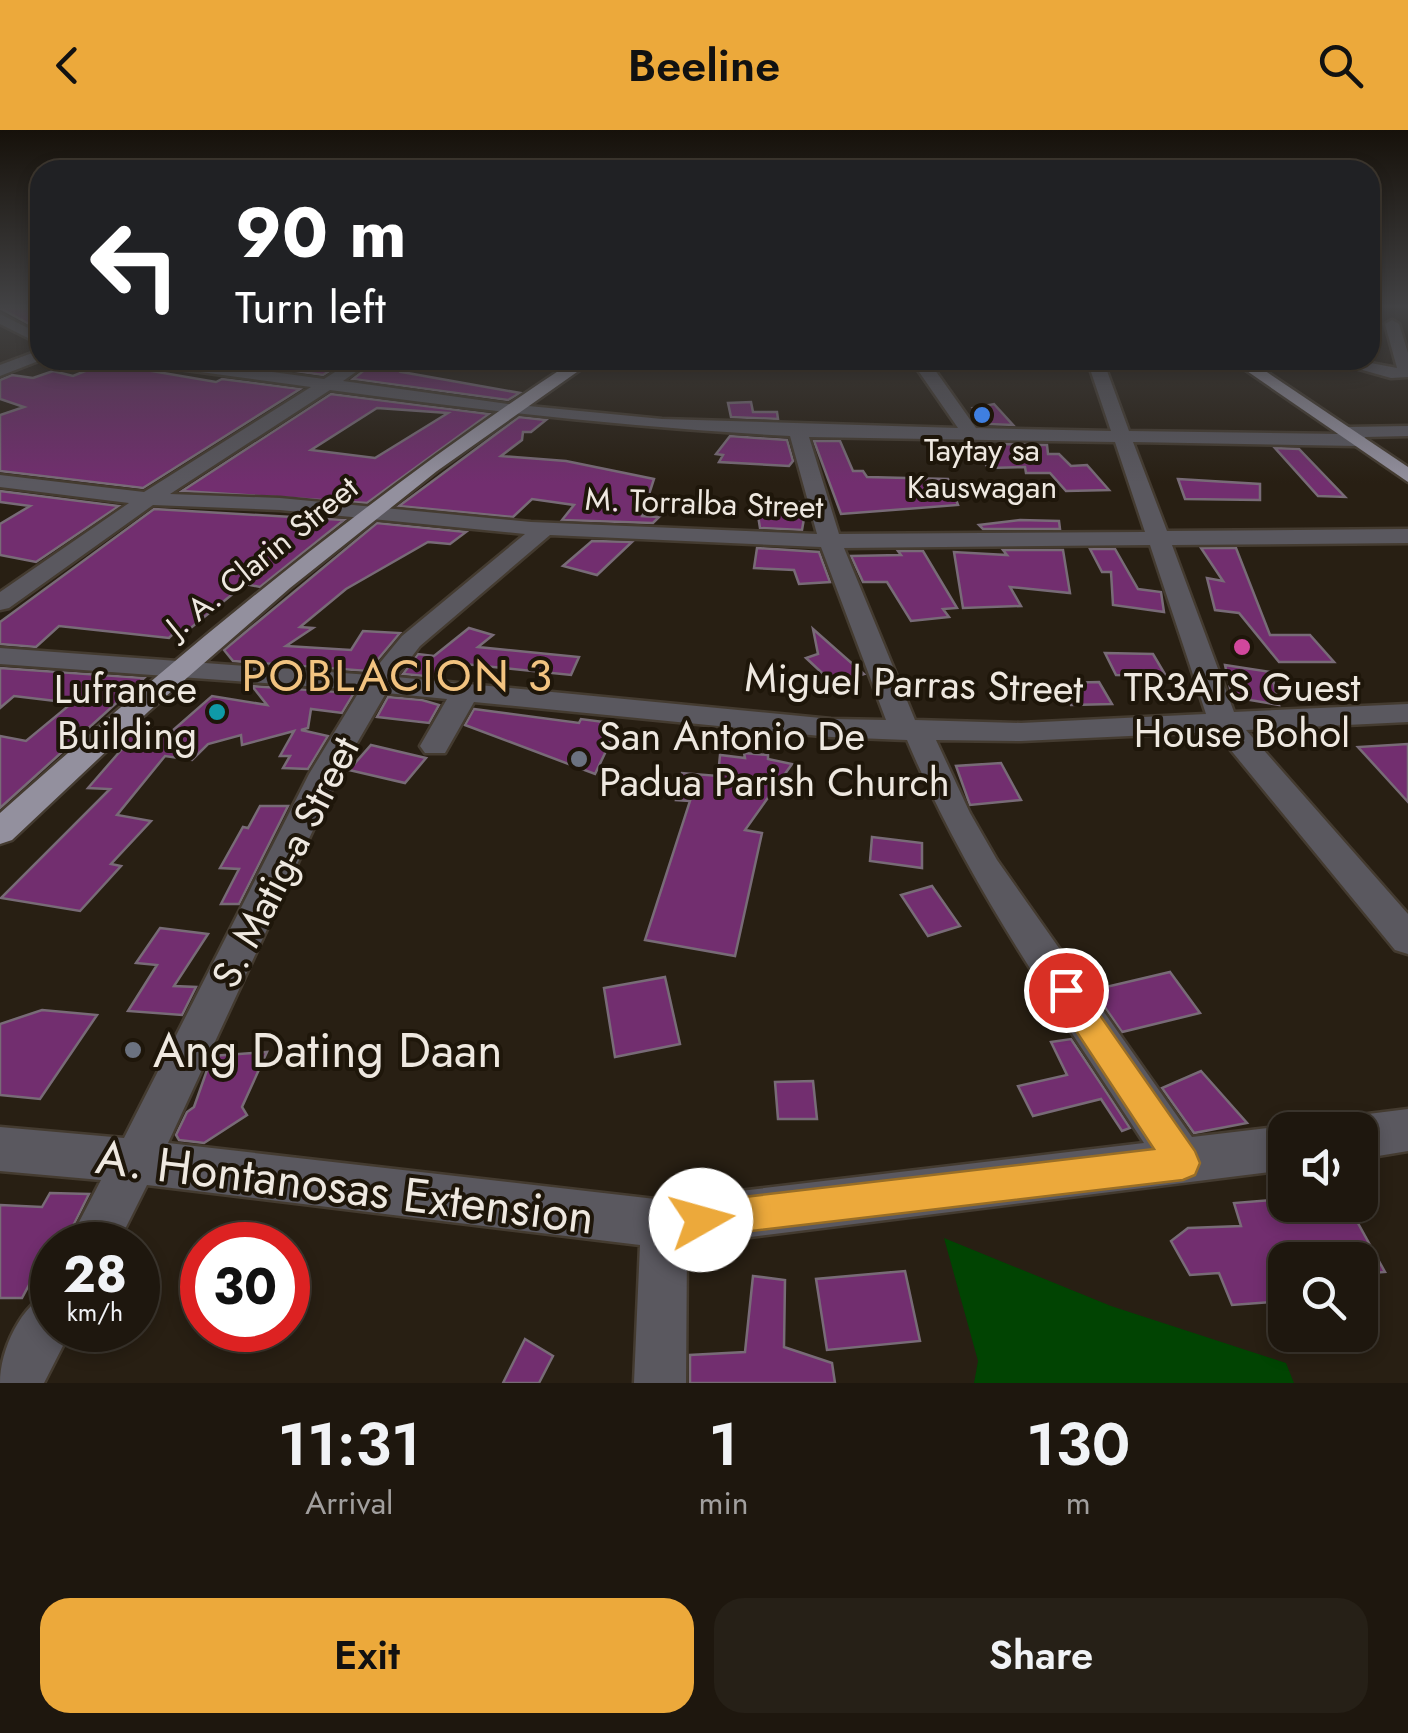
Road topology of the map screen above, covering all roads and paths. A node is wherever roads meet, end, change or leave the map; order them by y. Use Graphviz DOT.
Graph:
graph roads {
  1 [pos="1404,366"];
  2 [pos="232,370"];
  3 [pos="350,370"];
  4 [pos="570,370"];
  5 [pos="928,370"];
  6 [pos="1098,370"];
  7 [pos="1254,370"];
  8 [pos="1377,370"];
  9 [pos="331,382"];
  10 [pos="508,409"];
  11 [pos="798,431"];
  12 [pos="1408,431"];
  13 [pos="1120,434"];
  14 [pos="972,435"];
  15 [pos="1353,436"];
  16 [pos="1408,476"];
  17 [pos="0,481"];
  18 [pos="148,499"];
  19 [pos="366,512"];
  20 [pos="544,529"];
  21 [pos="1408,536"];
  22 [pos="1157,538"];
  23 [pos="830,541"];
  24 [pos="0,603"];
  25 [pos="0,656"];
  26 [pos="178,668"];
  27 [pos="377,685"];
  28 [pos="465,692"];
  29 [pos="1408,714"];
  30 [pos="1224,723"];
  31 [pos="912,731"];
  32 [pos="435,746"];
  33 [pos="0,832"];
  34 [pos="1408,939"];
  35 [pos="1408,1130"];
  36 [pos="1378,1134"];
  37 [pos="0,1149"];
  38 [pos="1268,1150"];
  39 [pos="136,1162"];
  40 [pos="1183,1163"];
  41 [pos="103,1222"];
  42 [pos="664,1224"];
  43 [pos="33,1352"];
  44 [pos="16,1383"];
  45 [pos="660,1383"];
  1 -- 8 [label="street"];
  2 -- 9 [label="street"];
  3 -- 9 [label="street"];
  4 -- 10 [label="main road, J. A. Clarin Street"];
  5 -- 14 [label="street"];
  6 -- 13 [label="street"];
  7 -- 15 [label="main road"];
  9 -- 10 [label="street"];
  9 -- 18 [label="street"];
  10 -- 11 [label="street"];
  10 -- 19 [label="main road, J. A. Clarin Street"];
  11 -- 14 [label="street"];
  11 -- 23 [label="street"];
  12 -- 15 [label="street"];
  13 -- 14 [label="street"];
  13 -- 15 [label="street"];
  13 -- 22 [label="street"];
  15 -- 16 [label="main road"];
  17 -- 18 [label="street, M. Torralba Street"];
  18 -- 19 [label="street, M. Torralba Street"];
  18 -- 24 [label="street"];
  19 -- 20 [label="street, M. Torralba Street"];
  19 -- 26 [label="main road, J. A. Clarin Street"];
  20 -- 23 [label="street, M. Torralba Street"];
  20 -- 27 [label="street, S. Matig-a Street"];
  21 -- 22 [label="street, M. Torralba Street"];
  22 -- 23 [label="street, M. Torralba Street"];
  22 -- 30 [label="street"];
  23 -- 31 [label="street"];
  25 -- 26 [label="street, Miguel Parras Street"];
  26 -- 27 [label="street, Miguel Parras Street"];
  26 -- 33 [label="main road, J. A. Clarin Street"];
  27 -- 28 [label="street, Miguel Parras Street"];
  27 -- 39 [label="street, S. Matig-a Street"];
  28 -- 31 [label="street, Miguel Parras Street"];
  28 -- 32 [label="street"];
  29 -- 30 [label="street, Miguel Parras Street"];
  30 -- 31 [label="street, Miguel Parras Street"];
  30 -- 34 [label="street"];
  31 -- 40 [label="street"];
  35 -- 36 [label="street"];
  37 -- 39 [label="street, A. Hontanosas Extension"];
  38 -- 40 [label="street, A. Hontanosas Extension"];
  39 -- 41 [label="street, S. Matig-a Street"];
  39 -- 42 [label="street, A. Hontanosas Extension"];
  40 -- 42 [label="street, A. Hontanosas Extension"];
  42 -- 45 [label="street"];
  43 -- 44 [label="street"];
}
